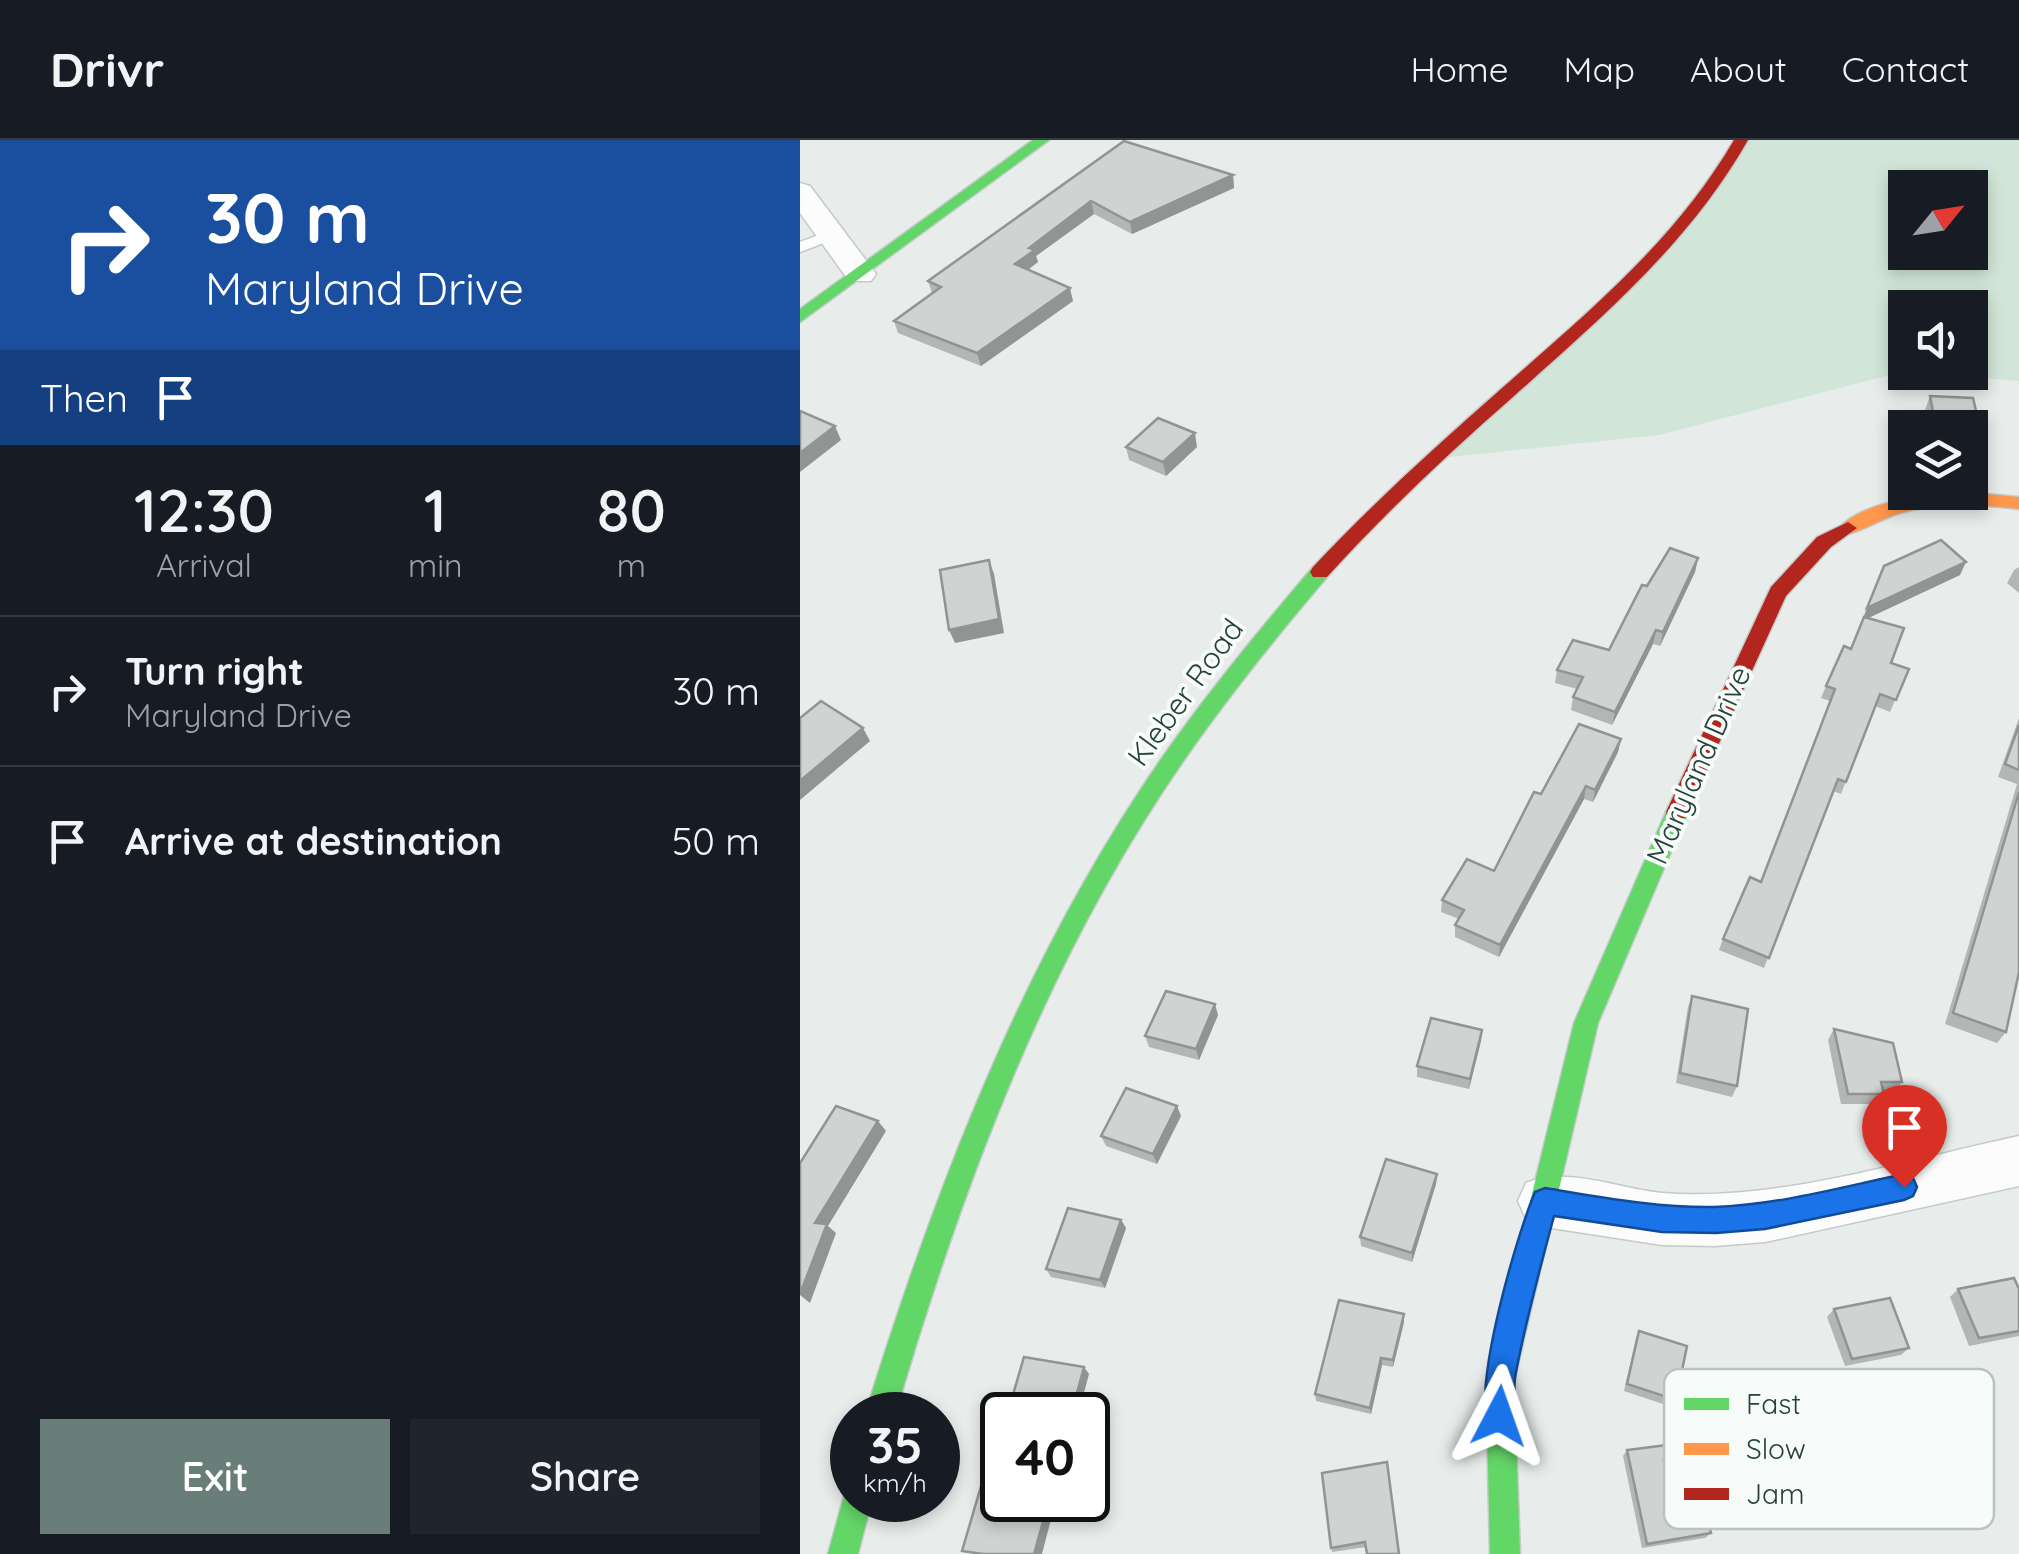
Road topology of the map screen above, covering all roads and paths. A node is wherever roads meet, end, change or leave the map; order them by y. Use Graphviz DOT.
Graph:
graph roads {
  1 [pos="1042,140"];
  2 [pos="1741,140"];
  3 [pos="800,192"];
  4 [pos="832,236"];
  5 [pos="800,248"];
  6 [pos="860,274"];
  7 [pos="800,317"];
  8 [pos="2019,502"];
  9 [pos="2019,1161"];
  10 [pos="1545,1201"];
  11 [pos="887,1392"];
  12 [pos="851,1522"];
  13 [pos="843,1554"];
  14 [pos="1506,1554"];
  1 -- 6 [label="street"];
  2 -- 11 [label="street, Kleber Road"];
  3 -- 4 [label="street"];
  4 -- 5 [label="lane"];
  4 -- 6 [label="street"];
  6 -- 7 [label="street"];
  8 -- 10 [label="street, Maryland Drive"];
  9 -- 10 [label="street"];
  10 -- 14 [label="street, Maryland Drive"];
  12 -- 13 [label="street"];
}
